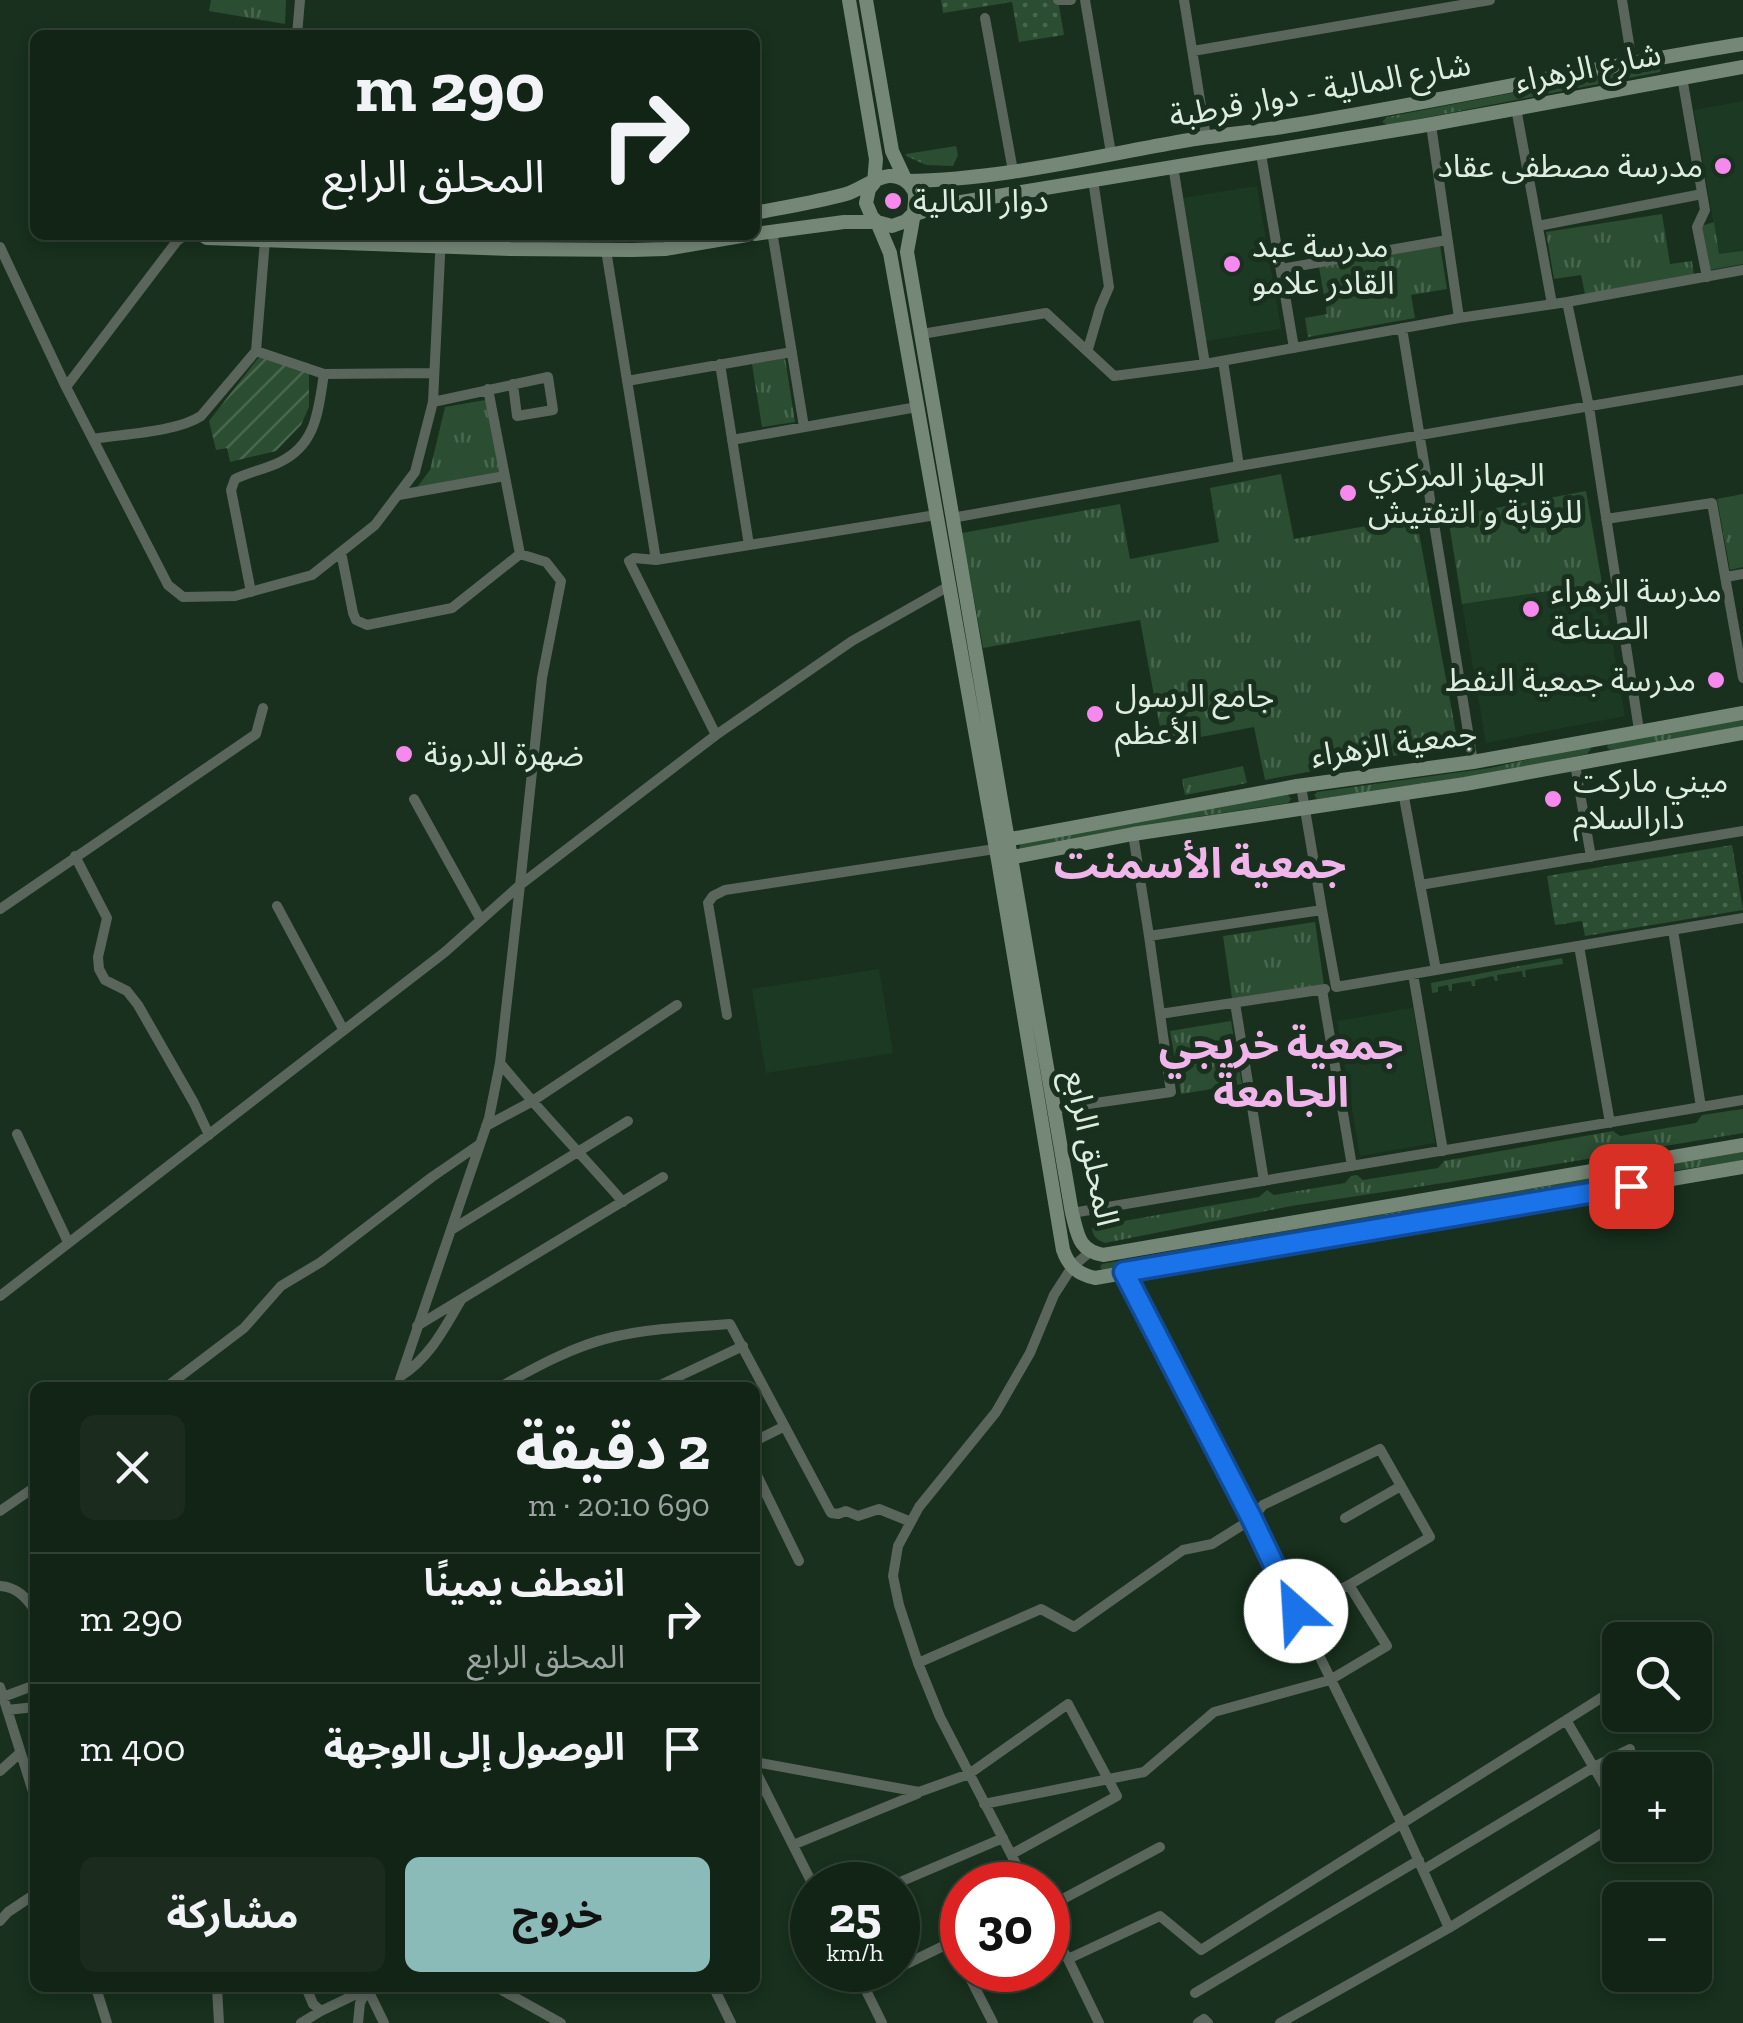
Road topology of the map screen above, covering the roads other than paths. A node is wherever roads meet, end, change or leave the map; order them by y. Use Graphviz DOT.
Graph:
graph roads {
  1 [pos="300,0"];
  2 [pos="849,0"];
  3 [pos="866,0"];
  4 [pos="1058,0"];
  5 [pos="1071,0"];
  6 [pos="1085,0"];
  7 [pos="1184,0"];
  8 [pos="1490,0"];
  9 [pos="1622,0"];
  10 [pos="986,18"];
  11 [pos="297,30"];
  12 [pos="1743,44"];
  13 [pos="1193,52"];
  14 [pos="1666,56"];
  15 [pos="1632,62"];
  16 [pos="1743,67"];
  17 [pos="1676,78"];
  18 [pos="1516,108"];
  19 [pos="1366,112"];
  20 [pos="1431,125"];
  21 [pos="1369,135"];
  22 [pos="1206,138"];
  23 [pos="1111,153"];
  24 [pos="1260,154"];
  25 [pos="1173,166"];
  26 [pos="1013,171"];
  27 [pos="1093,180"];
  28 [pos="906,181"];
  29 [pos="874,183"];
  30 [pos="1702,194"];
  31 [pos="760,212"];
  32 [pos="912,216"];
  33 [pos="877,222"];
  34 [pos="1538,226"];
  35 [pos="772,231"];
  36 [pos="760,233"];
  37 [pos="179,240"];
  38 [pos="265,240"];
  39 [pos="441,240"];
  40 [pos="715,240"];
  41 [pos="1447,240"];
  42 [pos="0,246"];
  43 [pos="606,250"];
  44 [pos="1282,269"];
  45 [pos="1743,270"];
  46 [pos="1707,276"];
  47 [pos="1567,302"];
  48 [pos="1552,304"];
  49 [pos="1459,318"];
  50 [pos="1402,328"];
  51 [pos="922,334"];
  52 [pos="1294,348"];
  53 [pos="1088,349"];
  54 [pos="256,351"];
  55 [pos="792,352"];
  56 [pos="1223,361"];
  57 [pos="720,364"];
  58 [pos="1204,364"];
  59 [pos="434,373"];
  60 [pos="324,374"];
  61 [pos="1743,380"];
  62 [pos="627,381"];
  63 [pos="513,384"];
  64 [pos="66,386"];
  65 [pos="488,389"];
  66 [pos="433,402"];
  67 [pos="917,406"];
  68 [pos="1589,406"];
  69 [pos="804,427"];
  70 [pos="1418,436"];
  71 [pos="93,439"];
  72 [pos="732,440"];
  73 [pos="1239,466"];
  74 [pos="505,476"];
  75 [pos="398,495"];
  76 [pos="944,517"];
  77 [pos="1606,518"];
  78 [pos="749,546"];
  79 [pos="341,552"];
  80 [pos="520,554"];
  81 [pos="656,560"];
  82 [pos="1743,574"];
  83 [pos="1726,577"];
  84 [pos="949,586"];
  85 [pos="251,592"];
  86 [pos="1743,678"];
  87 [pos="263,708"];
  88 [pos="1743,713"];
  89 [pos="1638,730"];
  90 [pos="1743,734"];
  91 [pos="716,735"];
  92 [pos="1596,738"];
  93 [pos="1599,760"];
  94 [pos="1474,762"];
  95 [pos="1575,764"];
  96 [pos="1301,786"];
  97 [pos="1404,792"];
  98 [pos="414,798"];
  99 [pos="1303,808"];
  100 [pos="1743,831"];
  101 [pos="1133,834"];
  102 [pos="1001,850"];
  103 [pos="75,856"];
  104 [pos="1590,857"];
  105 [pos="520,885"];
  106 [pos="1420,885"];
  107 [pos="277,906"];
  108 [pos="0,908"];
  109 [pos="1322,910"];
  110 [pos="1743,918"];
  111 [pos="481,920"];
  112 [pos="1673,930"];
  113 [pos="1149,936"];
  114 [pos="1579,946"];
  115 [pos="1436,970"];
  116 [pos="1413,974"];
  117 [pos="1336,988"];
  118 [pos="1322,990"];
  119 [pos="1234,1002"];
  120 [pos="678,1005"];
  121 [pos="1160,1014"];
  122 [pos="727,1015"];
  123 [pos="342,1029"];
  124 [pos="500,1064"];
  125 [pos="1743,1100"];
  126 [pos="531,1102"];
  127 [pos="1701,1107"];
  128 [pos="1054,1109"];
  129 [pos="628,1121"];
  130 [pos="1610,1122"];
  131 [pos="486,1126"];
  132 [pos="17,1134"];
  133 [pos="208,1135"];
  134 [pos="480,1144"];
  135 [pos="1743,1145"];
  136 [pos="578,1151"];
  137 [pos="1443,1151"];
  138 [pos="1352,1166"];
  139 [pos="1743,1167"];
  140 [pos="663,1177"];
  141 [pos="1264,1181"];
  142 [pos="623,1202"];
  143 [pos="1072,1213"];
  144 [pos="450,1231"];
  145 [pos="1216,1236"];
  146 [pos="68,1242"];
  147 [pos="1090,1252"];
  148 [pos="1220,1256"];
  149 [pos="1072,1267"];
  150 [pos="1124,1272"];
  151 [pos="0,1296"];
  152 [pos="462,1299"];
  153 [pos="416,1326"];
  154 [pos="743,1346"];
  155 [pos="173,1382"];
  156 [pos="398,1382"];
  157 [pos="399,1382"];
  158 [pos="509,1382"];
  159 [pos="667,1382"];
  160 [pos="783,1426"];
  161 [pos="760,1438"];
  162 [pos="760,1481"];
  163 [pos="1400,1486"];
  164 [pos="30,1490"];
  165 [pos="0,1511"];
  166 [pos="1346,1518"];
  167 [pos="1252,1519"];
  168 [pos="911,1522"];
  169 [pos="799,1561"];
  170 [pos="0,1586"];
  171 [pos="1349,1586"];
  172 [pos="30,1602"];
  173 [pos="1296,1611"];
  174 [pos="918,1663"];
  175 [pos="1330,1680"];
  176 [pos="30,1687"];
  177 [pos="2,1692"];
  178 [pos="1602,1697"];
  179 [pos="30,1708"];
  180 [pos="7,1710"];
  181 [pos="1566,1720"];
  182 [pos="12,1728"];
  183 [pos="0,1733"];
  184 [pos="1630,1749"];
  185 [pos="20,1753"];
  186 [pos="760,1763"];
  187 [pos="1594,1767"];
  188 [pos="0,1770"];
  189 [pos="969,1774"];
  190 [pos="760,1780"];
  191 [pos="1110,1780"];
  192 [pos="1602,1781"];
  193 [pos="30,1783"];
  194 [pos="919,1792"];
  195 [pos="984,1804"];
  196 [pos="1402,1824"];
  197 [pos="1602,1833"];
  198 [pos="1003,1838"];
  199 [pos="793,1845"];
  200 [pos="1160,1847"];
  201 [pos="1012,1854"];
  202 [pos="802,1862"];
  203 [pos="1016,1862"];
  204 [pos="1421,1865"];
  205 [pos="920,1873"];
  206 [pos="1070,1895"];
  207 [pos="30,1897"];
  208 [pos="0,1921"];
  209 [pos="1449,1928"];
  210 [pos="1070,1958"];
  211 [pos="1070,1963"];
  212 [pos="97,1992"];
  213 [pos="217,1992"];
  214 [pos="308,1992"];
  215 [pos="360,1992"];
  216 [pos="366,1992"];
  217 [pos="370,1992"];
  218 [pos="505,1992"];
  219 [pos="716,1992"];
  220 [pos="867,1992"];
  221 [pos="978,1992"];
  222 [pos="1195,1992"];
  223 [pos="321,2011"];
  224 [pos="107,2023"];
  225 [pos="219,2023"];
  226 [pos="301,2023"];
  227 [pos="358,2023"];
  228 [pos="384,2023"];
  229 [pos="560,2023"];
  230 [pos="732,2023"];
  231 [pos="882,2023"];
  232 [pos="994,2023"];
  233 [pos="1100,2023"];
  234 [pos="1198,2023"];
  235 [pos="1208,2023"];
  236 [pos="1280,2023"];
  1 -- 11 [label="street"];
  2 -- 29 [label="main road"];
  3 -- 28 [label="main road"];
  4 -- 5 [label="street"];
  6 -- 23 [label="street"];
  7 -- 13 [label="street"];
  8 -- 13 [label="street"];
  9 -- 15 [label="street"];
  10 -- 26 [label="street"];
  12 -- 14 [label="main road, شارع المالية - دوار قرطبة"];
  13 -- 22 [label="street"];
  14 -- 15 [label="main road, شارع المالية - دوار قرطبة"];
  14 -- 17 [label="main road"];
  15 -- 19 [label="main road, شارع المالية - دوار قرطبة"];
  16 -- 17 [label="main road, شارع الزهراء"];
  17 -- 18 [label="main road, شارع الزهراء"];
  17 -- 30 [label="street"];
  18 -- 20 [label="main road, شارع الزهراء"];
  18 -- 34 [label="street"];
  19 -- 21 [label="main road"];
  19 -- 22 [label="main road, شارع المالية - دوار قرطبة"];
  20 -- 21 [label="main road, شارع الزهراء"];
  20 -- 41 [label="street"];
  21 -- 24 [label="main road, شارع الزهراء"];
  22 -- 23 [label="main road, شارع المالية - دوار قرطبة"];
  23 -- 26 [label="main road, شارع المالية - دوار قرطبة"];
  24 -- 25 [label="main road, شارع الزهراء"];
  24 -- 44 [label="street"];
  25 -- 27 [label="main road, شارع الزهراء"];
  25 -- 58 [label="street"];
  26 -- 28 [label="main road, شارع المالية - دوار قرطبة"];
  27 -- 32 [label="main road, شارع الزهراء"];
  27 -- 53 [label="street"];
  28 -- 29 [label="main road"];
  28 -- 32 [label="main road"];
  29 -- 31 [label="main road"];
  29 -- 33 [label="main road"];
  30 -- 34 [label="street"];
  30 -- 46 [label="street"];
  32 -- 33 [label="main road"];
  32 -- 51 [label="main road"];
  33 -- 35 [label="main road"];
  33 -- 67 [label="main road"];
  34 -- 48 [label="street"];
  35 -- 36 [label="main road"];
  35 -- 55 [label="street"];
  37 -- 64 [label="street"];
  38 -- 39 [label="main road"];
  38 -- 54 [label="street"];
  39 -- 43 [label="main road"];
  39 -- 59 [label="street"];
  40 -- 43 [label="main road"];
  41 -- 44 [label="street"];
  41 -- 49 [label="street"];
  42 -- 64 [label="street"];
  43 -- 62 [label="street"];
  44 -- 52 [label="street"];
  45 -- 46 [label="street"];
  46 -- 47 [label="street"];
  47 -- 48 [label="street"];
  47 -- 68 [label="street"];
  48 -- 49 [label="street"];
  49 -- 50 [label="street"];
  50 -- 52 [label="street"];
  50 -- 70 [label="street"];
  51 -- 53 [label="street"];
  51 -- 76 [label="main road"];
  52 -- 56 [label="street"];
  53 -- 58 [label="street"];
  54 -- 60 [label="street"];
  54 -- 71 [label="street"];
  55 -- 57 [label="street"];
  55 -- 69 [label="street"];
  56 -- 58 [label="street"];
  56 -- 73 [label="street"];
  57 -- 62 [label="street"];
  57 -- 72 [label="street"];
  59 -- 60 [label="street"];
  59 -- 66 [label="street"];
  60 -- 85 [label="street"];
  61 -- 68 [label="street"];
  62 -- 81 [label="street"];
  63 -- 63 [label="street"];
  63 -- 65 [label="street"];
  64 -- 71 [label="street"];
  65 -- 66 [label="street"];
  65 -- 74 [label="street"];
  66 -- 75 [label="street"];
  67 -- 69 [label="street"];
  67 -- 76 [label="main road"];
  68 -- 70 [label="street"];
  68 -- 77 [label="street"];
  69 -- 72 [label="street"];
  70 -- 73 [label="street"];
  70 -- 94 [label="street"];
  71 -- 85 [label="street"];
  72 -- 78 [label="street"];
  73 -- 76 [label="street"];
  74 -- 75 [label="street"];
  74 -- 80 [label="street"];
  75 -- 79 [label="street"];
  76 -- 78 [label="street"];
  76 -- 84 [label="main road"];
  76 -- 102 [label="main road, المحلق الرابع"];
  77 -- 83 [label="street"];
  77 -- 89 [label="street"];
  78 -- 81 [label="street"];
  79 -- 80 [label="street"];
  79 -- 85 [label="street"];
  80 -- 105 [label="street"];
  81 -- 91 [label="street"];
  82 -- 83 [label="street"];
  83 -- 86 [label="street"];
  84 -- 91 [label="street"];
  84 -- 102 [label="main road"];
  87 -- 103 [label="street"];
  88 -- 89 [label="main road, جمعية الزهراء"];
  89 -- 92 [label="main road, جمعية الزهراء"];
  90 -- 93 [label="main road, جمعية الزهراء"];
  91 -- 105 [label="street"];
  92 -- 93 [label="main road"];
  92 -- 94 [label="main road, جمعية الزهراء"];
  93 -- 95 [label="main road, جمعية الزهراء"];
  94 -- 96 [label="main road, جمعية الزهراء"];
  95 -- 97 [label="main road, جمعية الزهراء"];
  95 -- 104 [label="street"];
  96 -- 99 [label="street"];
  96 -- 102 [label="main road, جمعية الزهراء"];
  97 -- 99 [label="main road, جمعية الزهراء"];
  97 -- 106 [label="street"];
  98 -- 111 [label="street"];
  99 -- 101 [label="main road, جمعية الزهراء"];
  99 -- 109 [label="street"];
  100 -- 104 [label="street"];
  101 -- 102 [label="main road, جمعية الزهراء"];
  101 -- 113 [label="street"];
  102 -- 122 [label="street"];
  102 -- 128 [label="main road, المحلق الرابع"];
  102 -- 149 [label="main road"];
  103 -- 108 [label="street"];
  103 -- 133 [label="street"];
  104 -- 106 [label="street"];
  105 -- 111 [label="street"];
  105 -- 124 [label="street"];
  106 -- 115 [label="street"];
  107 -- 123 [label="street"];
  109 -- 113 [label="street"];
  109 -- 117 [label="street"];
  110 -- 112 [label="street"];
  111 -- 123 [label="street"];
  112 -- 114 [label="street"];
  112 -- 127 [label="street"];
  113 -- 121 [label="street"];
  114 -- 115 [label="street"];
  114 -- 130 [label="street"];
  115 -- 116 [label="street"];
  116 -- 117 [label="street"];
  116 -- 137 [label="street"];
  117 -- 118 [label="street"];
  118 -- 119 [label="street"];
  118 -- 138 [label="street"];
  119 -- 121 [label="street"];
  119 -- 141 [label="street"];
  120 -- 126 [label="street"];
  121 -- 128 [label="street"];
  123 -- 133 [label="street"];
  124 -- 126 [label="street"];
  124 -- 131 [label="street"];
  125 -- 127 [label="street"];
  126 -- 131 [label="street"];
  126 -- 136 [label="street"];
  127 -- 130 [label="street"];
  128 -- 143 [label="main road, المحلق الرابع"];
  129 -- 136 [label="street"];
  130 -- 137 [label="street"];
  131 -- 134 [label="street"];
  132 -- 146 [label="street"];
  133 -- 146 [label="street"];
  134 -- 144 [label="street"];
  134 -- 155 [label="street"];
  135 -- 145 [label="main road, المحلق الرابع"];
  136 -- 142 [label="street"];
  136 -- 144 [label="street"];
  137 -- 138 [label="street"];
  138 -- 141 [label="street"];
  139 -- 148 [label="main road, المحلق الرابع"];
  140 -- 142 [label="street"];
  141 -- 143 [label="street"];
  142 -- 152 [label="street"];
  143 -- 147 [label="main road, المحلق الرابع"];
  144 -- 153 [label="street"];
  145 -- 147 [label="main road, المحلق الرابع"];
  145 -- 148 [label="main road"];
  146 -- 151 [label="street"];
  147 -- 149 [label="street"];
  148 -- 150 [label="main road, المحلق الرابع"];
  149 -- 150 [label="main road, المحلق الرابع"];
  149 -- 168 [label="street"];
  150 -- 167 [label="street"];
  152 -- 153 [label="street"];
  152 -- 157 [label="street"];
  153 -- 156 [label="street"];
  154 -- 158 [label="street"];
  154 -- 159 [label="street"];
  154 -- 160 [label="street"];
  160 -- 161 [label="street"];
  160 -- 168 [label="street"];
  162 -- 169 [label="street"];
  163 -- 166 [label="street"];
  163 -- 167 [label="street"];
  163 -- 171 [label="street"];
  164 -- 165 [label="street"];
  167 -- 173 [label="street"];
  167 -- 174 [label="street"];
  168 -- 174 [label="street"];
  170 -- 172 [label="street"];
  171 -- 173 [label="street"];
  171 -- 175 [label="street"];
  173 -- 175 [label="street"];
  174 -- 189 [label="street"];
  175 -- 191 [label="street"];
  175 -- 196 [label="street"];
  176 -- 177 [label="street"];
  177 -- 180 [label="street"];
  178 -- 181 [label="street"];
  179 -- 180 [label="street"];
  180 -- 182 [label="street"];
  181 -- 187 [label="street"];
  181 -- 196 [label="street"];
  182 -- 183 [label="street"];
  182 -- 185 [label="street"];
  184 -- 187 [label="street"];
  185 -- 188 [label="street"];
  185 -- 193 [label="street"];
  186 -- 194 [label="street"];
  187 -- 192 [label="street"];
  187 -- 204 [label="street"];
  189 -- 191 [label="street"];
  189 -- 194 [label="street"];
  189 -- 195 [label="street"];
  190 -- 199 [label="street"];
  191 -- 195 [label="street"];
  191 -- 201 [label="street"];
  194 -- 199 [label="street"];
  195 -- 198 [label="street"];
  196 -- 204 [label="street"];
  196 -- 210 [label="street"];
  197 -- 209 [label="street"];
  198 -- 201 [label="street"];
  198 -- 205 [label="street"];
  199 -- 202 [label="street"];
  200 -- 206 [label="street"];
  201 -- 203 [label="street"];
  204 -- 209 [label="street"];
  204 -- 222 [label="street"];
  207 -- 208 [label="street"];
  209 -- 236 [label="street"];
  211 -- 233 [label="street"];
  212 -- 224 [label="street"];
  213 -- 225 [label="street"];
  214 -- 223 [label="street"];
  215 -- 223 [label="street"];
  216 -- 227 [label="street"];
  217 -- 228 [label="street"];
  218 -- 229 [label="street"];
  219 -- 230 [label="street"];
  220 -- 231 [label="street"];
  221 -- 232 [label="street"];
  223 -- 226 [label="street"];
  234 -- 235 [label="street"];
}
